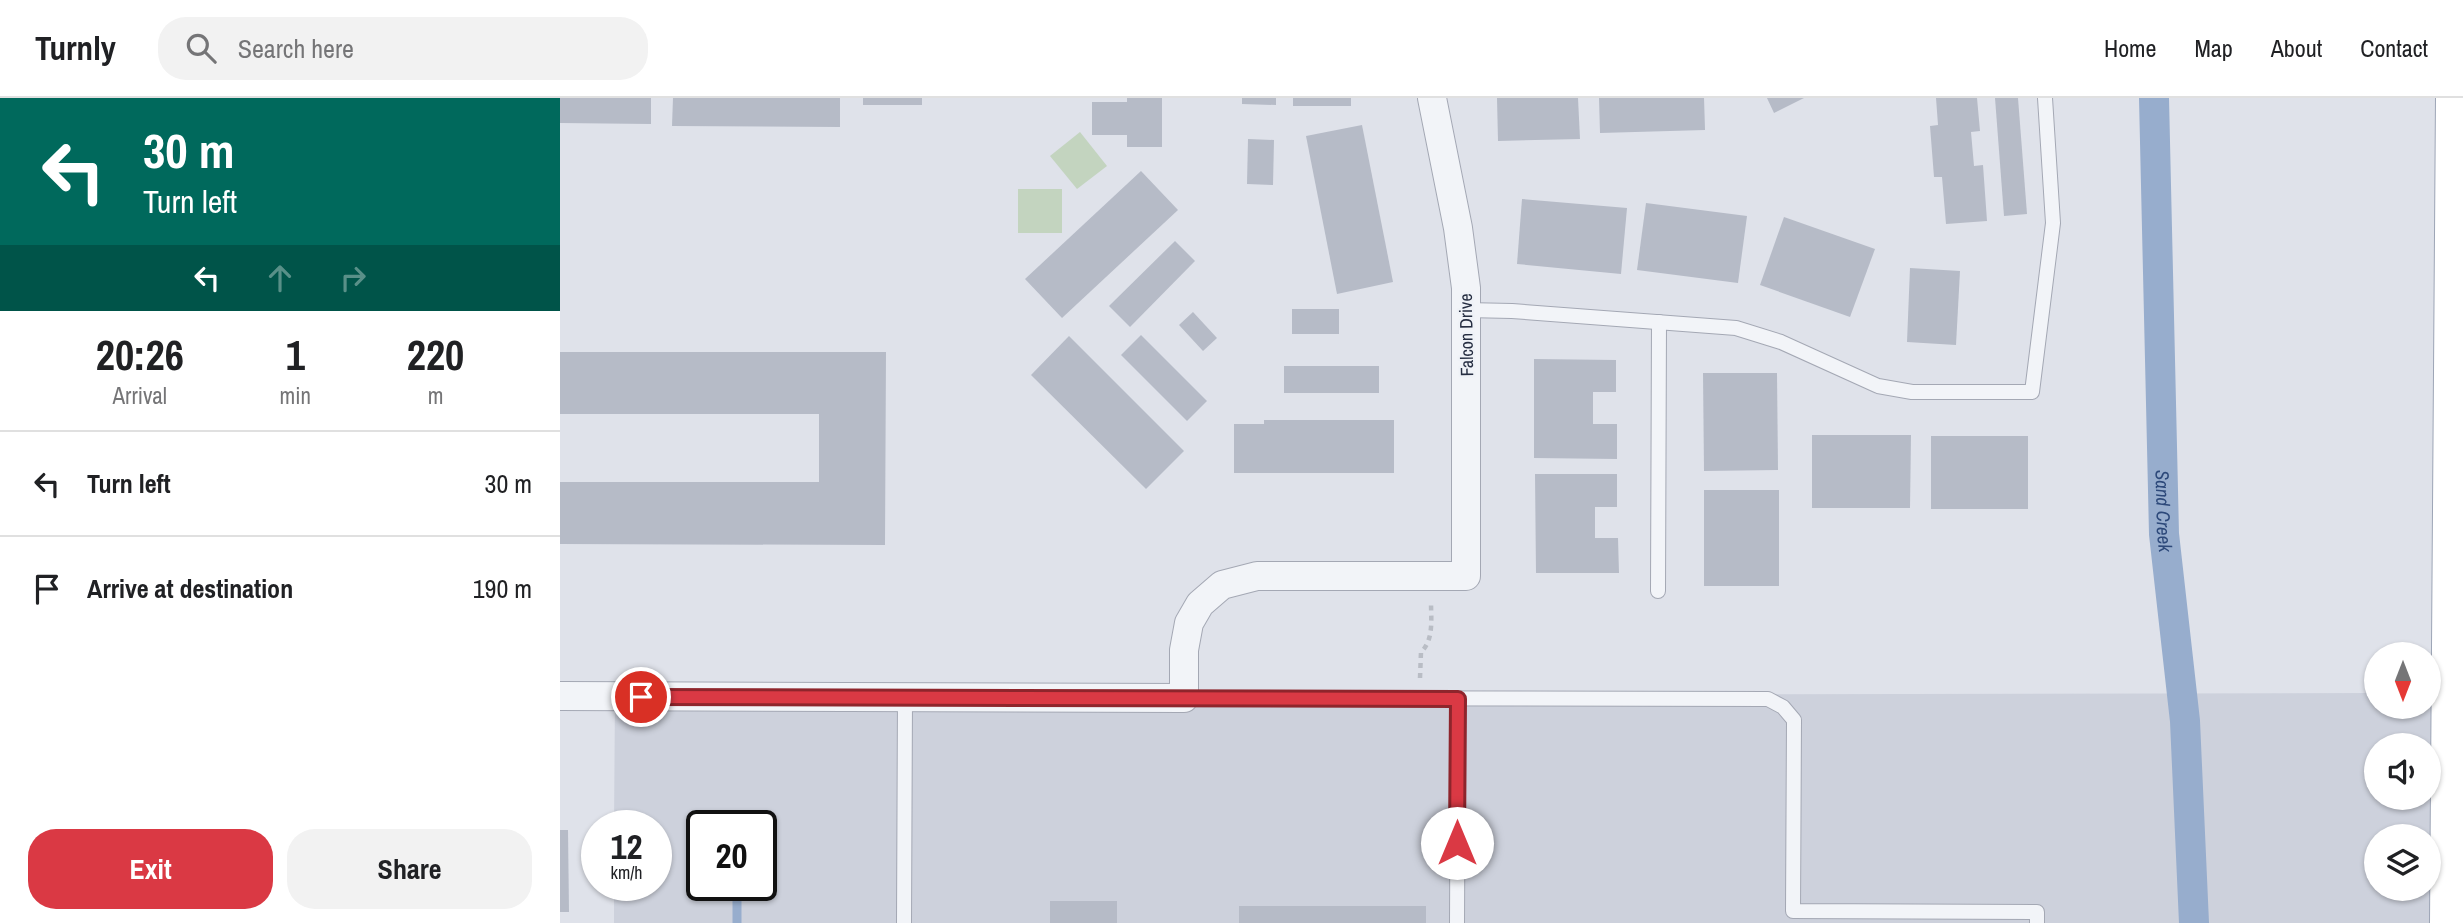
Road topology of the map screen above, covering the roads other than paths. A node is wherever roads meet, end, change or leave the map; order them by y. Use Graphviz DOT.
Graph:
graph roads {
  1 [pos="1432,98"];
  2 [pos="2045,98"];
  3 [pos="2455,98"];
  4 [pos="2458,307"];
  5 [pos="1466,310"];
  6 [pos="1659,322"];
  7 [pos="1658,591"];
  8 [pos="560,696"];
  9 [pos="905,697"];
  10 [pos="1184,698"];
  11 [pos="1458,699"];
  12 [pos="904,923"];
  13 [pos="1457,923"];
  14 [pos="2037,923"];
  15 [pos="2449,923"];
  1 -- 5 [label="street, Falcon Drive"];
  2 -- 6 [label="lane"];
  3 -- 4 [label="main road"];
  4 -- 15 [label="main road"];
  5 -- 6 [label="lane"];
  5 -- 10 [label="street, Falcon Drive"];
  6 -- 7 [label="lane"];
  8 -- 9 [label="street"];
  9 -- 10 [label="street"];
  9 -- 12 [label="lane"];
  10 -- 11 [label="lane"];
  11 -- 13 [label="lane"];
  11 -- 14 [label="lane"];
}
